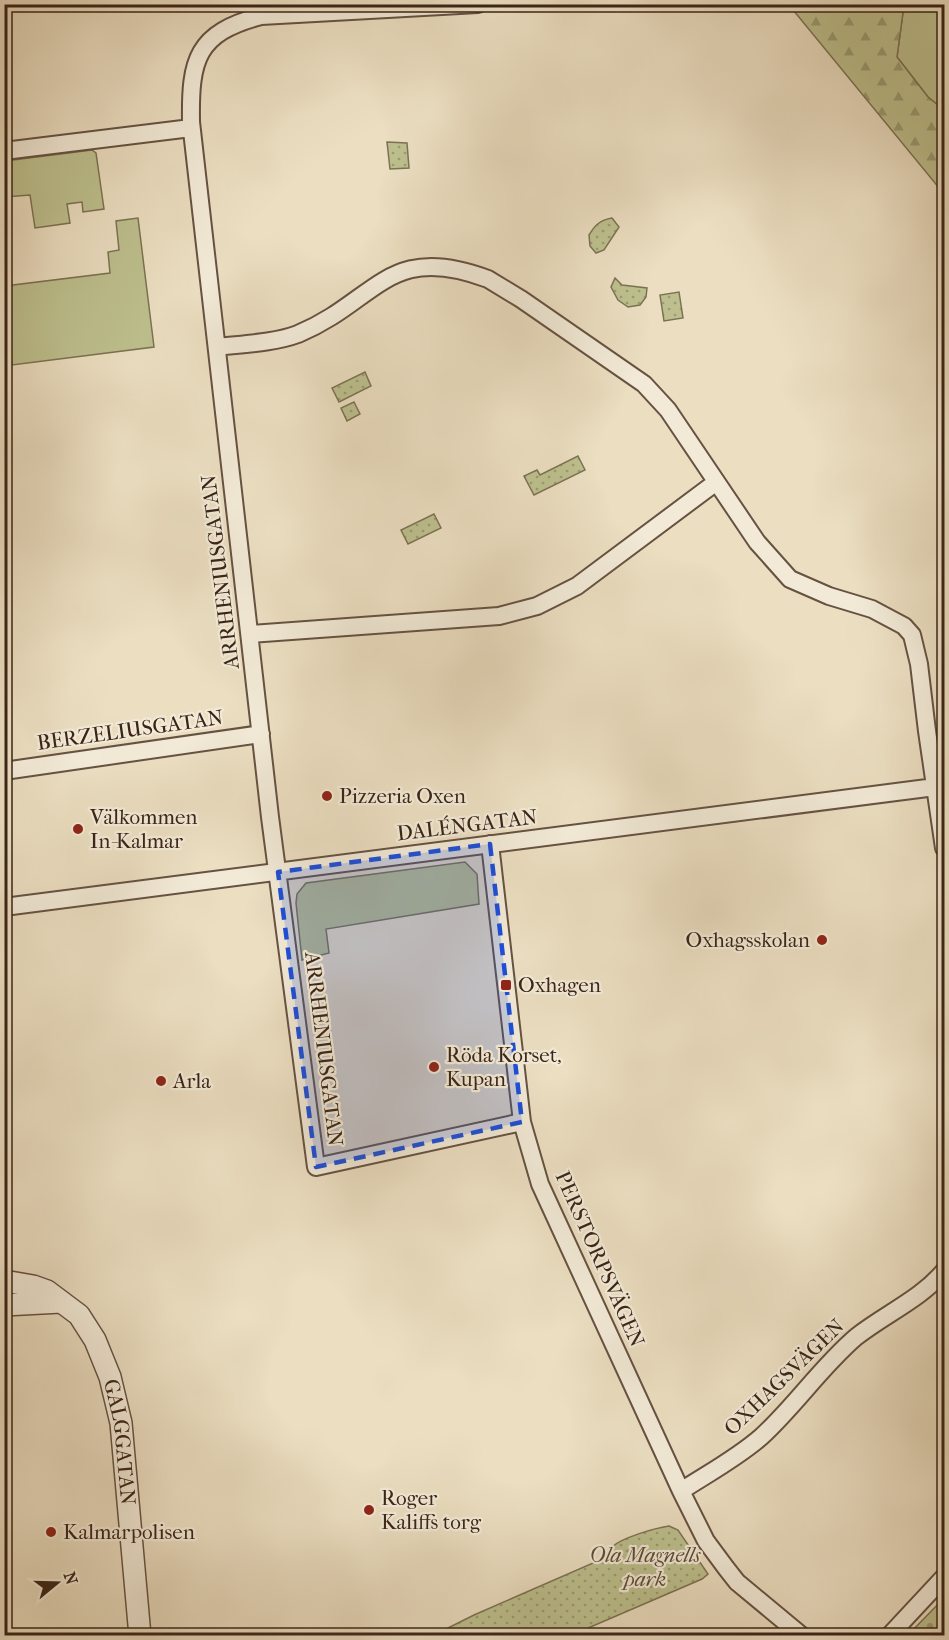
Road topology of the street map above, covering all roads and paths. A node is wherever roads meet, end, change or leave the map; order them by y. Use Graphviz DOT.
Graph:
graph roads {
  1 [pos="478,4"];
  2 [pos="191,128"];
  3 [pos="4,151"];
  4 [pos="217,346"];
  5 [pos="715,483"];
  6 [pos="250,634"];
  7 [pos="261,734"];
  8 [pos="4,771"];
  9 [pos="934,787"];
  10 [pos="490,844"];
  11 [pos="945,848"];
  12 [pos="278,872"];
  13 [pos="4,907"];
  14 [pos="522,1122"];
  15 [pos="945,1271"];
  16 [pos="4,1281"];
  17 [pos="61,1302"];
  18 [pos="4,1305"];
  19 [pos="681,1491"];
  20 [pos="945,1577"];
  21 [pos="140,1635"];
  22 [pos="802,1635"];
  23 [pos="889,1635"];
  1 -- 2 [label="street, ARRHENIUSGATAN"];
  2 -- 3 [label="street"];
  2 -- 4 [label="street, ARRHENIUSGATAN"];
  4 -- 5 [label="street"];
  4 -- 6 [label="street, ARRHENIUSGATAN"];
  5 -- 6 [label="street"];
  5 -- 9 [label="street"];
  6 -- 7 [label="street, ARRHENIUSGATAN"];
  7 -- 8 [label="street, BERZELIUSGATAN"];
  7 -- 12 [label="street, ARRHENIUSGATAN"];
  9 -- 10 [label="street, DALÉNGATAN"];
  9 -- 11 [label="street"];
  10 -- 12 [label="street, DALÉNGATAN"];
  10 -- 14 [label="street, PERSTORPSVÄGEN"];
  12 -- 13 [label="street, DALÉNGATAN"];
  12 -- 14 [label="street, ARRHENIUSGATAN"];
  14 -- 19 [label="street, PERSTORPSVÄGEN"];
  15 -- 19 [label="street, OXHAGSVÄGEN"];
  16 -- 17 [label="street, GALGGATAN"];
  17 -- 18 [label="street"];
  17 -- 21 [label="street, GALGGATAN"];
  19 -- 22 [label="street, PERSTORPSVÄGEN"];
  20 -- 23 [label="street"];
}
